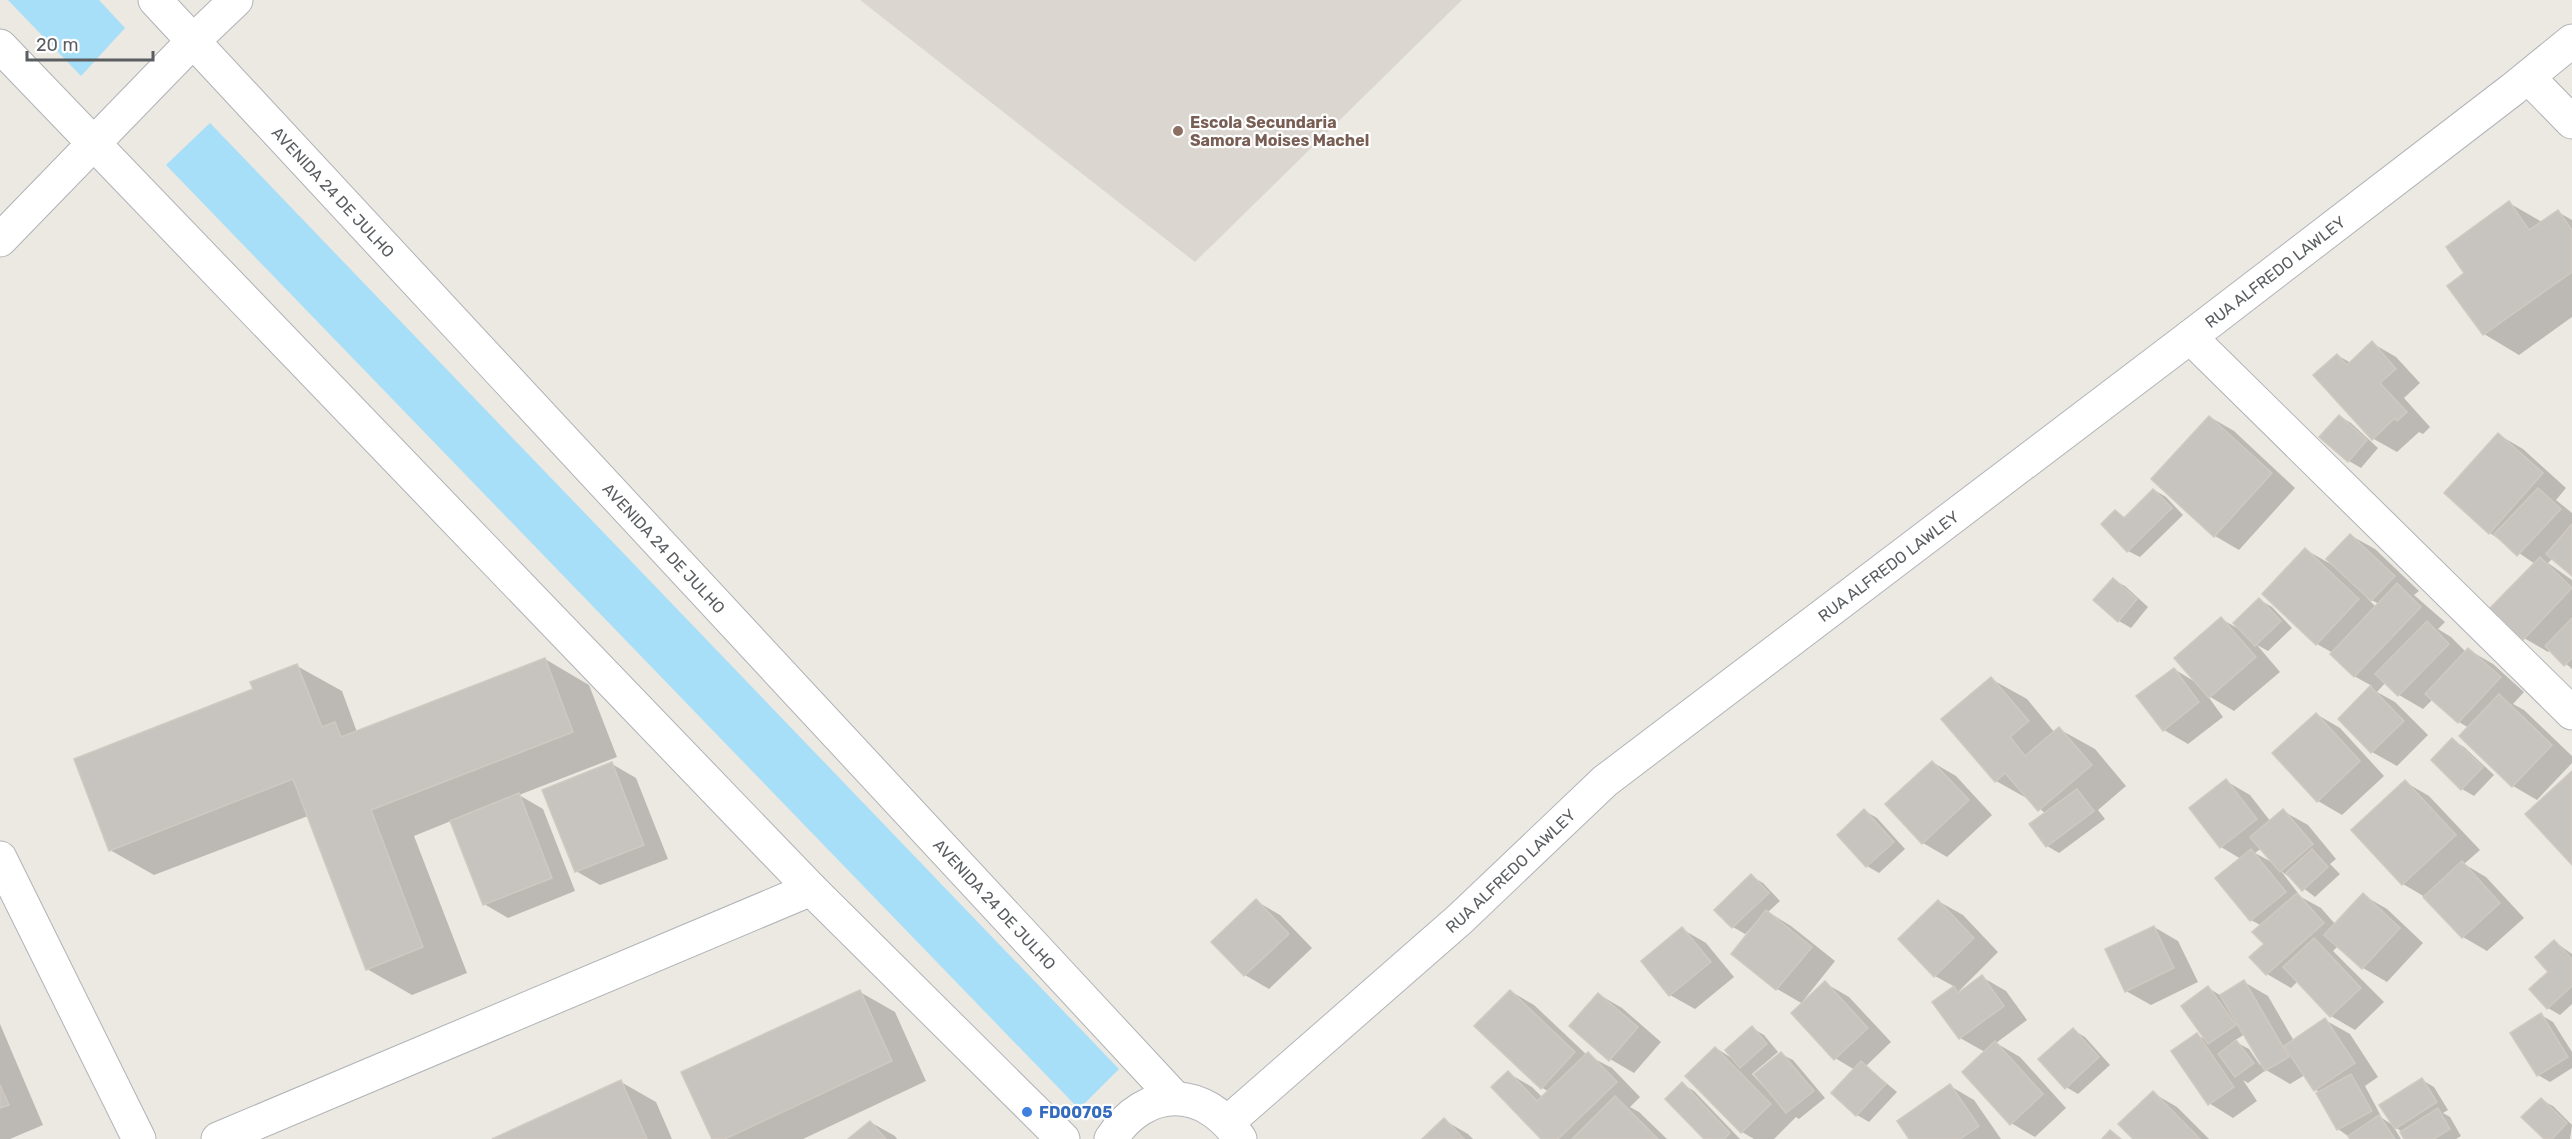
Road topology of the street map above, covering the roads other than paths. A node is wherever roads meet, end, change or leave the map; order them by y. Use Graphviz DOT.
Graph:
graph roads {
  1 [pos="155,0"];
  2 [pos="236,0"];
  3 [pos="193,41"];
  4 [pos="2572,41"];
  5 [pos="0,46"];
  6 [pos="2528,77"];
  7 [pos="2572,122"];
  8 [pos="92,144"];
  9 [pos="0,240"];
  10 [pos="2190,337"];
  11 [pos="2572,712"];
  12 [pos="0,858"];
  13 [pos="811,889"];
  14 [pos="1174,1098"];
  15 [pos="1234,1130"];
  16 [pos="139,1139"];
  17 [pos="218,1139"];
  18 [pos="1063,1139"];
  19 [pos="1112,1139"];
  1 -- 3 [label="street, AVENIDA 24 DE JULHO"];
  2 -- 3 [label="street"];
  3 -- 8 [label="street"];
  3 -- 14 [label="street, AVENIDA 24 DE JULHO"];
  4 -- 6 [label="street, RUA ALFREDO LAWLEY"];
  5 -- 8 [label="street"];
  6 -- 7 [label="street"];
  6 -- 10 [label="street, RUA ALFREDO LAWLEY"];
  8 -- 9 [label="street"];
  8 -- 13 [label="street"];
  10 -- 11 [label="street"];
  10 -- 15 [label="street, RUA ALFREDO LAWLEY"];
  12 -- 16 [label="street"];
  13 -- 17 [label="street"];
  13 -- 18 [label="street"];
  14 -- 15 [label="street"];
  14 -- 19 [label="street"];
}
